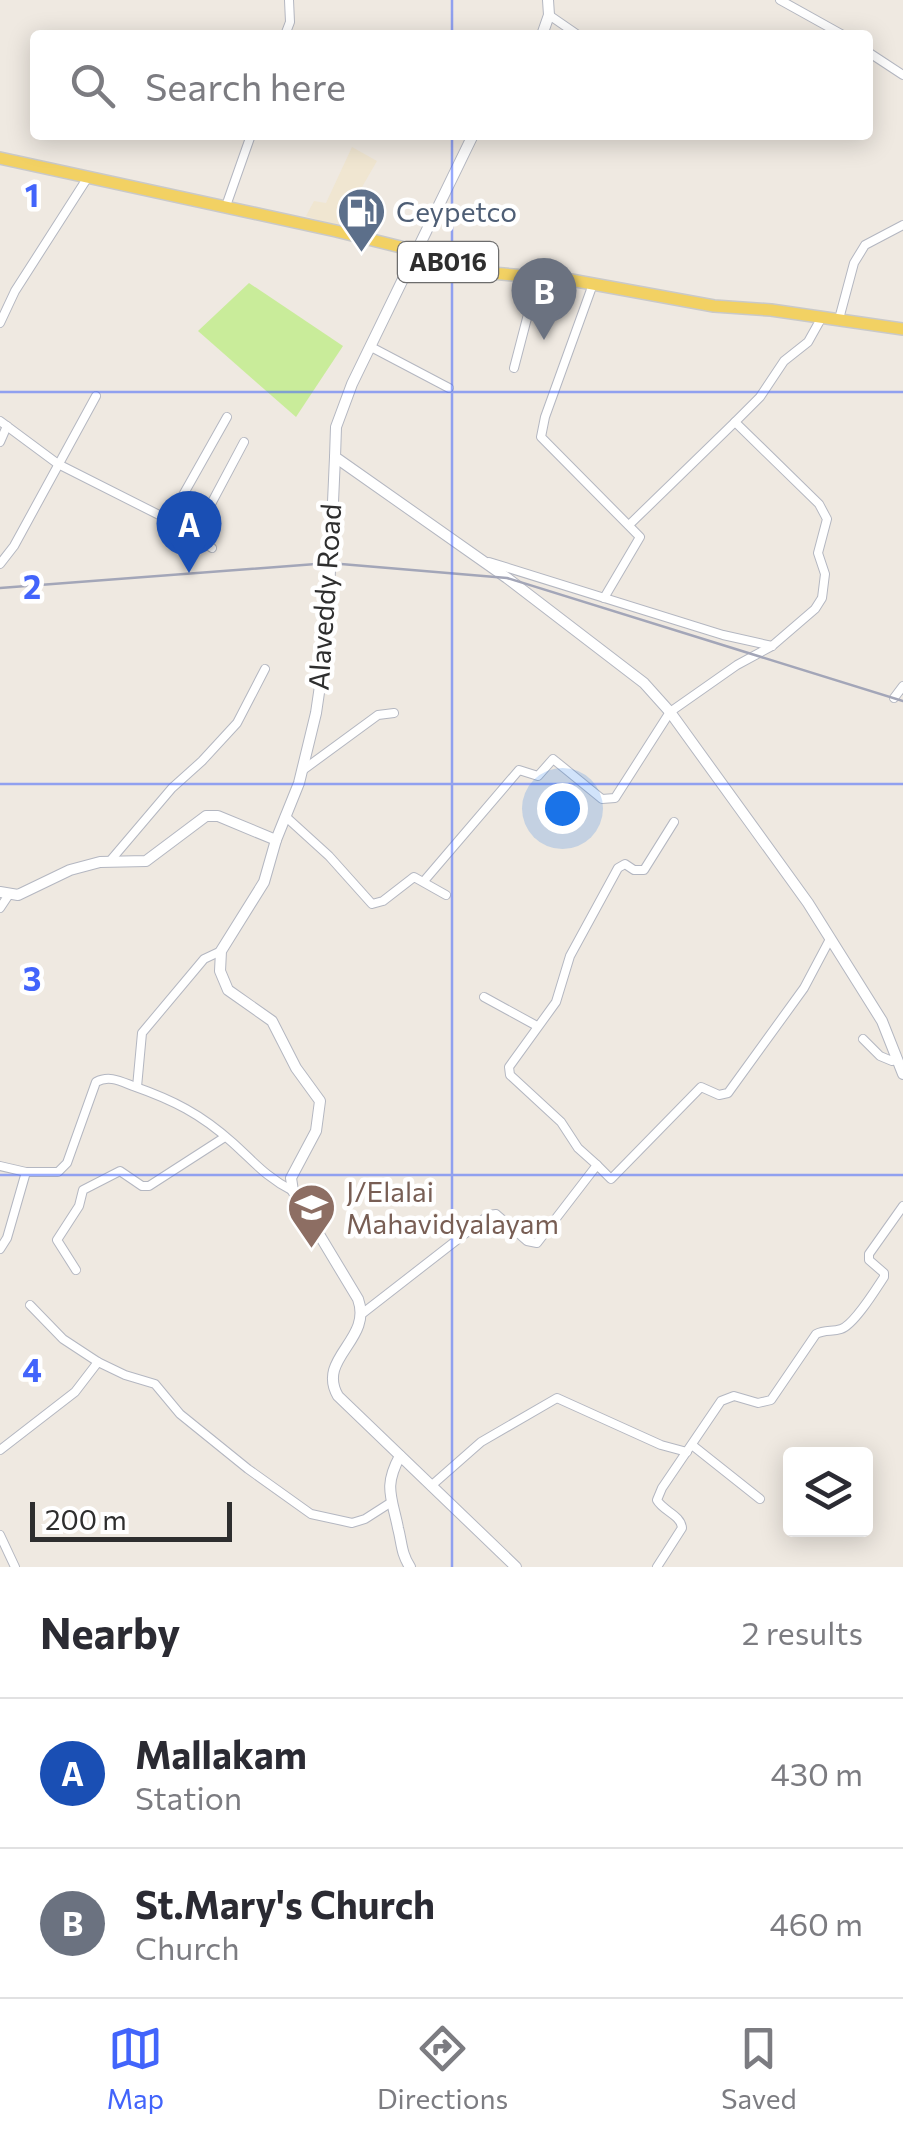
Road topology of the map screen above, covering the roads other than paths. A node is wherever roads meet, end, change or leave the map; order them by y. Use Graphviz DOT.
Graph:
graph roads {
  1 [pos="289,0"];
  2 [pos="548,0"];
  3 [pos="780,0"];
  4 [pos="549,15"];
  5 [pos="287,30"];
  6 [pos="544,30"];
  7 [pos="571,30"];
  8 [pos="834,30"];
  9 [pos="873,55"];
  10 [pos="903,75"];
  11 [pos="249,140"];
  12 [pos="471,140"];
  13 [pos="0,158"];
  14 [pos="88,177"];
  15 [pos="226,206"];
  16 [pos="903,225"];
  17 [pos="418,251"];
  18 [pos="538,276"];
  19 [pos="593,284"];
  20 [pos="822,317"];
  21 [pos="839,319"];
  22 [pos="0,323"];
  23 [pos="903,329"];
  24 [pos="372,348"];
  25 [pos="514,368"];
  26 [pos="448,388"];
  27 [pos="96,396"];
  28 [pos="227,418"];
  29 [pos="735,422"];
  30 [pos="4,424"];
  31 [pos="0,442"];
  32 [pos="244,442"];
  33 [pos="335,458"];
  34 [pos="58,464"];
  35 [pos="168,520"];
  36 [pos="629,525"];
  37 [pos="194,536"];
  38 [pos="212,548"];
  39 [pos="478,558"];
  40 [pos="0,564"];
  41 [pos="604,598"];
  42 [pos="772,646"];
  43 [pos="265,670"];
  44 [pos="903,686"];
  45 [pos="894,698"];
  46 [pos="394,712"];
  47 [pos="670,712"];
  48 [pos="303,770"];
  49 [pos="285,816"];
  50 [pos="674,822"];
  51 [pos="276,840"];
  52 [pos="110,861"];
  53 [pos="424,881"];
  54 [pos="4,894"];
  55 [pos="446,895"];
  56 [pos="0,908"];
  57 [pos="830,938"];
  58 [pos="222,950"];
  59 [pos="484,996"];
  60 [pos="538,1026"];
  61 [pos="863,1039"];
  62 [pos="899,1060"];
  63 [pos="903,1074"];
  64 [pos="136,1087"];
  65 [pos="225,1137"];
  66 [pos="596,1165"];
  67 [pos="0,1166"];
  68 [pos="26,1172"];
  69 [pos="293,1191"];
  70 [pos="903,1206"];
  71 [pos="0,1250"];
  72 [pos="76,1270"];
  73 [pos="30,1305"];
  74 [pos="363,1313"];
  75 [pos="98,1362"];
  76 [pos="689,1449"];
  77 [pos="0,1450"];
  78 [pos="400,1456"];
  79 [pos="431,1486"];
  80 [pos="760,1499"];
  81 [pos="390,1503"];
  82 [pos="0,1535"];
  83 [pos="15,1567"];
  84 [pos="410,1567"];
  85 [pos="516,1567"];
  86 [pos="657,1567"];
  1 -- 5 [label="street"];
  2 -- 4 [label="street"];
  3 -- 8 [label="street"];
  4 -- 6 [label="street"];
  4 -- 7 [label="street"];
  9 -- 10 [label="street"];
  11 -- 15 [label="street"];
  12 -- 17 [label="street, Alaveddy Road"];
  13 -- 14 [label="main road, AB016"];
  14 -- 15 [label="main road, AB016"];
  14 -- 22 [label="street"];
  15 -- 17 [label="main road, AB016"];
  16 -- 21 [label="street"];
  17 -- 18 [label="main road, AB016"];
  17 -- 24 [label="street, Alaveddy Road"];
  18 -- 19 [label="main road, AB016"];
  18 -- 25 [label="street"];
  19 -- 20 [label="main road, AB016"];
  19 -- 36 [label="street"];
  20 -- 21 [label="main road, AB016"];
  20 -- 29 [label="street"];
  21 -- 23 [label="main road, AB016"];
  24 -- 26 [label="street"];
  24 -- 33 [label="street, Alaveddy Road"];
  27 -- 34 [label="street"];
  28 -- 35 [label="street"];
  29 -- 36 [label="street"];
  29 -- 42 [label="street"];
  30 -- 31 [label="street"];
  30 -- 34 [label="street"];
  32 -- 37 [label="street"];
  33 -- 39 [label="street"];
  33 -- 48 [label="street, Alaveddy Road"];
  34 -- 35 [label="street"];
  34 -- 40 [label="street"];
  35 -- 37 [label="street"];
  36 -- 41 [label="street"];
  37 -- 38 [label="street"];
  39 -- 41 [label="street"];
  39 -- 47 [label="street"];
  41 -- 42 [label="street"];
  42 -- 47 [label="street"];
  43 -- 52 [label="street"];
  44 -- 45 [label="street"];
  46 -- 48 [label="street"];
  47 -- 53 [label="street"];
  47 -- 57 [label="street"];
  48 -- 49 [label="street, Alaveddy Road"];
  49 -- 51 [label="street, Alaveddy Road"];
  49 -- 53 [label="street"];
  50 -- 60 [label="street"];
  51 -- 52 [label="street"];
  51 -- 58 [label="street, Alaveddy Road"];
  52 -- 54 [label="street"];
  53 -- 55 [label="street"];
  54 -- 56 [label="street"];
  57 -- 62 [label="street"];
  57 -- 66 [label="street"];
  58 -- 64 [label="street"];
  58 -- 69 [label="street"];
  59 -- 60 [label="street"];
  60 -- 66 [label="street"];
  61 -- 62 [label="street"];
  62 -- 63 [label="street"];
  64 -- 65 [label="street"];
  64 -- 68 [label="street"];
  65 -- 69 [label="street"];
  65 -- 72 [label="street"];
  66 -- 74 [label="street"];
  67 -- 68 [label="street"];
  68 -- 71 [label="street"];
  69 -- 74 [label="street"];
  70 -- 76 [label="street"];
  73 -- 75 [label="street"];
  74 -- 78 [label="street"];
  75 -- 77 [label="street"];
  75 -- 81 [label="street"];
  76 -- 79 [label="street"];
  76 -- 80 [label="street"];
  76 -- 86 [label="street"];
  78 -- 79 [label="street"];
  78 -- 81 [label="street"];
  79 -- 85 [label="street"];
  81 -- 84 [label="street"];
  82 -- 83 [label="street"];
}
